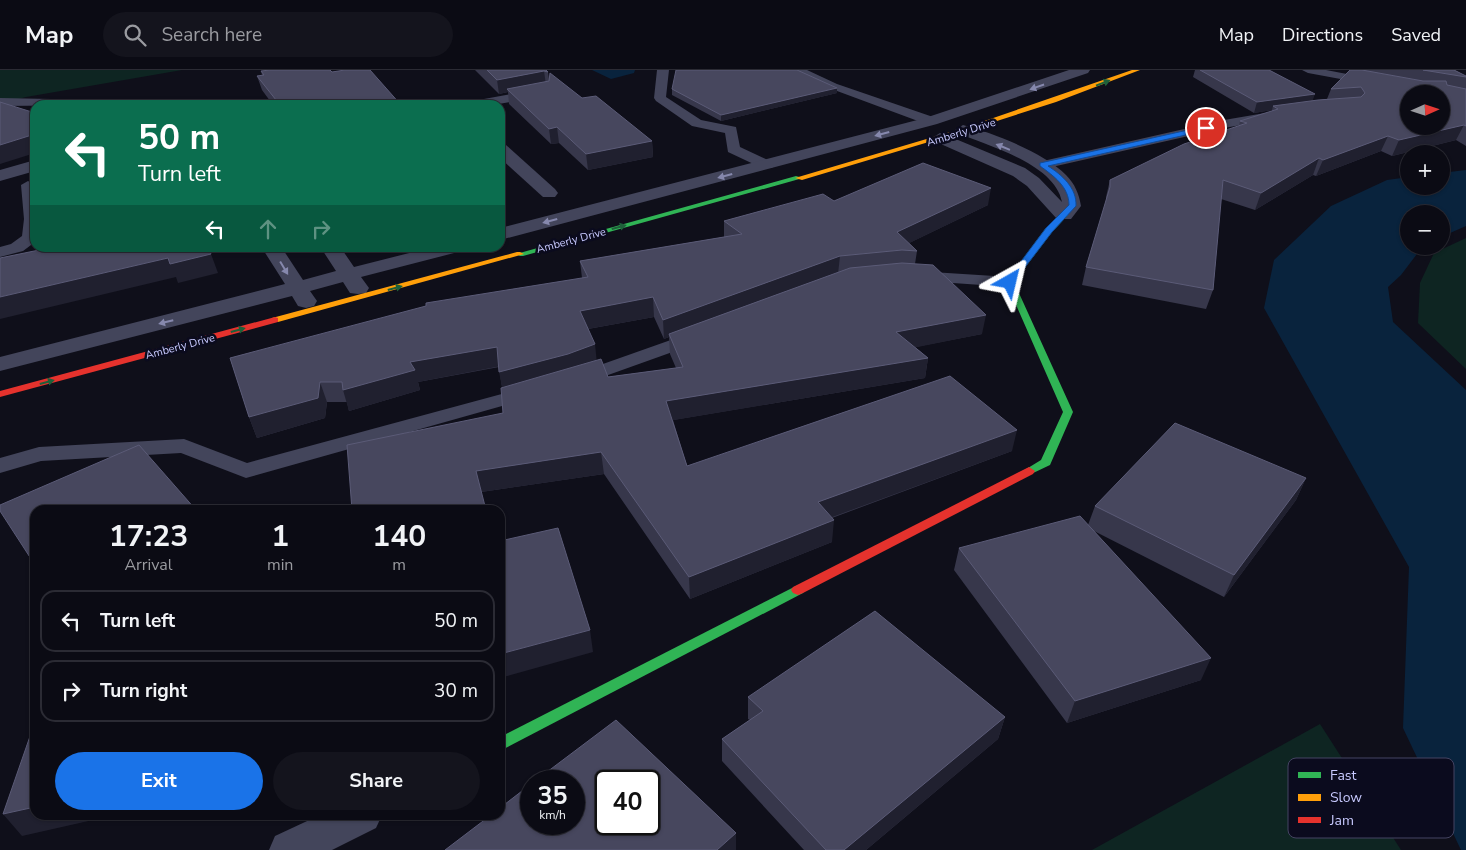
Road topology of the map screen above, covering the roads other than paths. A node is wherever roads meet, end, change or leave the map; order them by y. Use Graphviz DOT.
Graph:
graph roads {
  1 [pos="663,70"];
  2 [pos="798,70"];
  3 [pos="1083,70"];
  4 [pos="1137,70"];
  5 [pos="1308,70"];
  6 [pos="1382,84"];
  7 [pos="546,91"];
  8 [pos="499,100"];
  9 [pos="0,102"];
  10 [pos="30,103"];
  11 [pos="1281,114"];
  12 [pos="931,121"];
  13 [pos="960,132"];
  14 [pos="940,138"];
  15 [pos="505,154"];
  16 [pos="767,164"];
  17 [pos="1042,165"];
  18 [pos="30,167"];
  19 [pos="1019,172"];
  20 [pos="0,176"];
  21 [pos="28,185"];
  22 [pos="550,193"];
  23 [pos="30,202"];
  24 [pos="1064,215"];
  25 [pos="505,233"];
  26 [pos="30,238"];
  27 [pos="0,252"];
  28 [pos="274,252"];
  29 [pos="334,252"];
  30 [pos="435,252"];
  31 [pos="349,274"];
  32 [pos="900,275"];
  33 [pos="1010,282"];
  34 [pos="296,288"];
  35 [pos="364,296"];
  36 [pos="313,310"];
  37 [pos="715,330"];
  38 [pos="0,364"];
  39 [pos="0,394"];
  40 [pos="0,466"];
  41 [pos="505,741"];
  42 [pos="352,820"];
  43 [pos="290,850"];
  1 -- 16 [label="lane"];
  2 -- 12 [label="lane"];
  3 -- 12 [label="street, Amberly Drive, one-way"];
  13 -- 4 [label="street, Amberly Drive, one-way"];
  5 -- 6 [label="lane"];
  7 -- 8 [label="lane"];
  9 -- 10 [label="street"];
  11 -- 17 [label="lane"];
  12 -- 13 [label="street"];
  12 -- 16 [label="street, Amberly Drive, one-way"];
  13 -- 14 [label="street, Amberly Drive"];
  17 -- 13 [label="street, one-way"];
  14 -- 19 [label="street"];
  35 -- 14 [label="street, Amberly Drive, one-way"];
  15 -- 22 [label="street"];
  16 -- 25 [label="street, Amberly Drive, one-way"];
  17 -- 19 [label="street"];
  17 -- 24 [label="street"];
  18 -- 20 [label="street"];
  19 -- 24 [label="street"];
  21 -- 23 [label="lane"];
  24 -- 33 [label="street"];
  26 -- 27 [label="lane"];
  28 -- 34 [label="street, one-way"];
  29 -- 31 [label="street"];
  30 -- 31 [label="street, Amberly Drive"];
  31 -- 34 [label="street, Amberly Drive"];
  31 -- 35 [label="street"];
  32 -- 33 [label="lane"];
  33 -- 41 [label="street"];
  34 -- 36 [label="street"];
  34 -- 38 [label="street, Amberly Drive, one-way"];
  35 -- 36 [label="street, Amberly Drive"];
  39 -- 36 [label="street, Amberly Drive, one-way"];
  37 -- 40 [label="lane"];
  42 -- 43 [label="street"];
}
